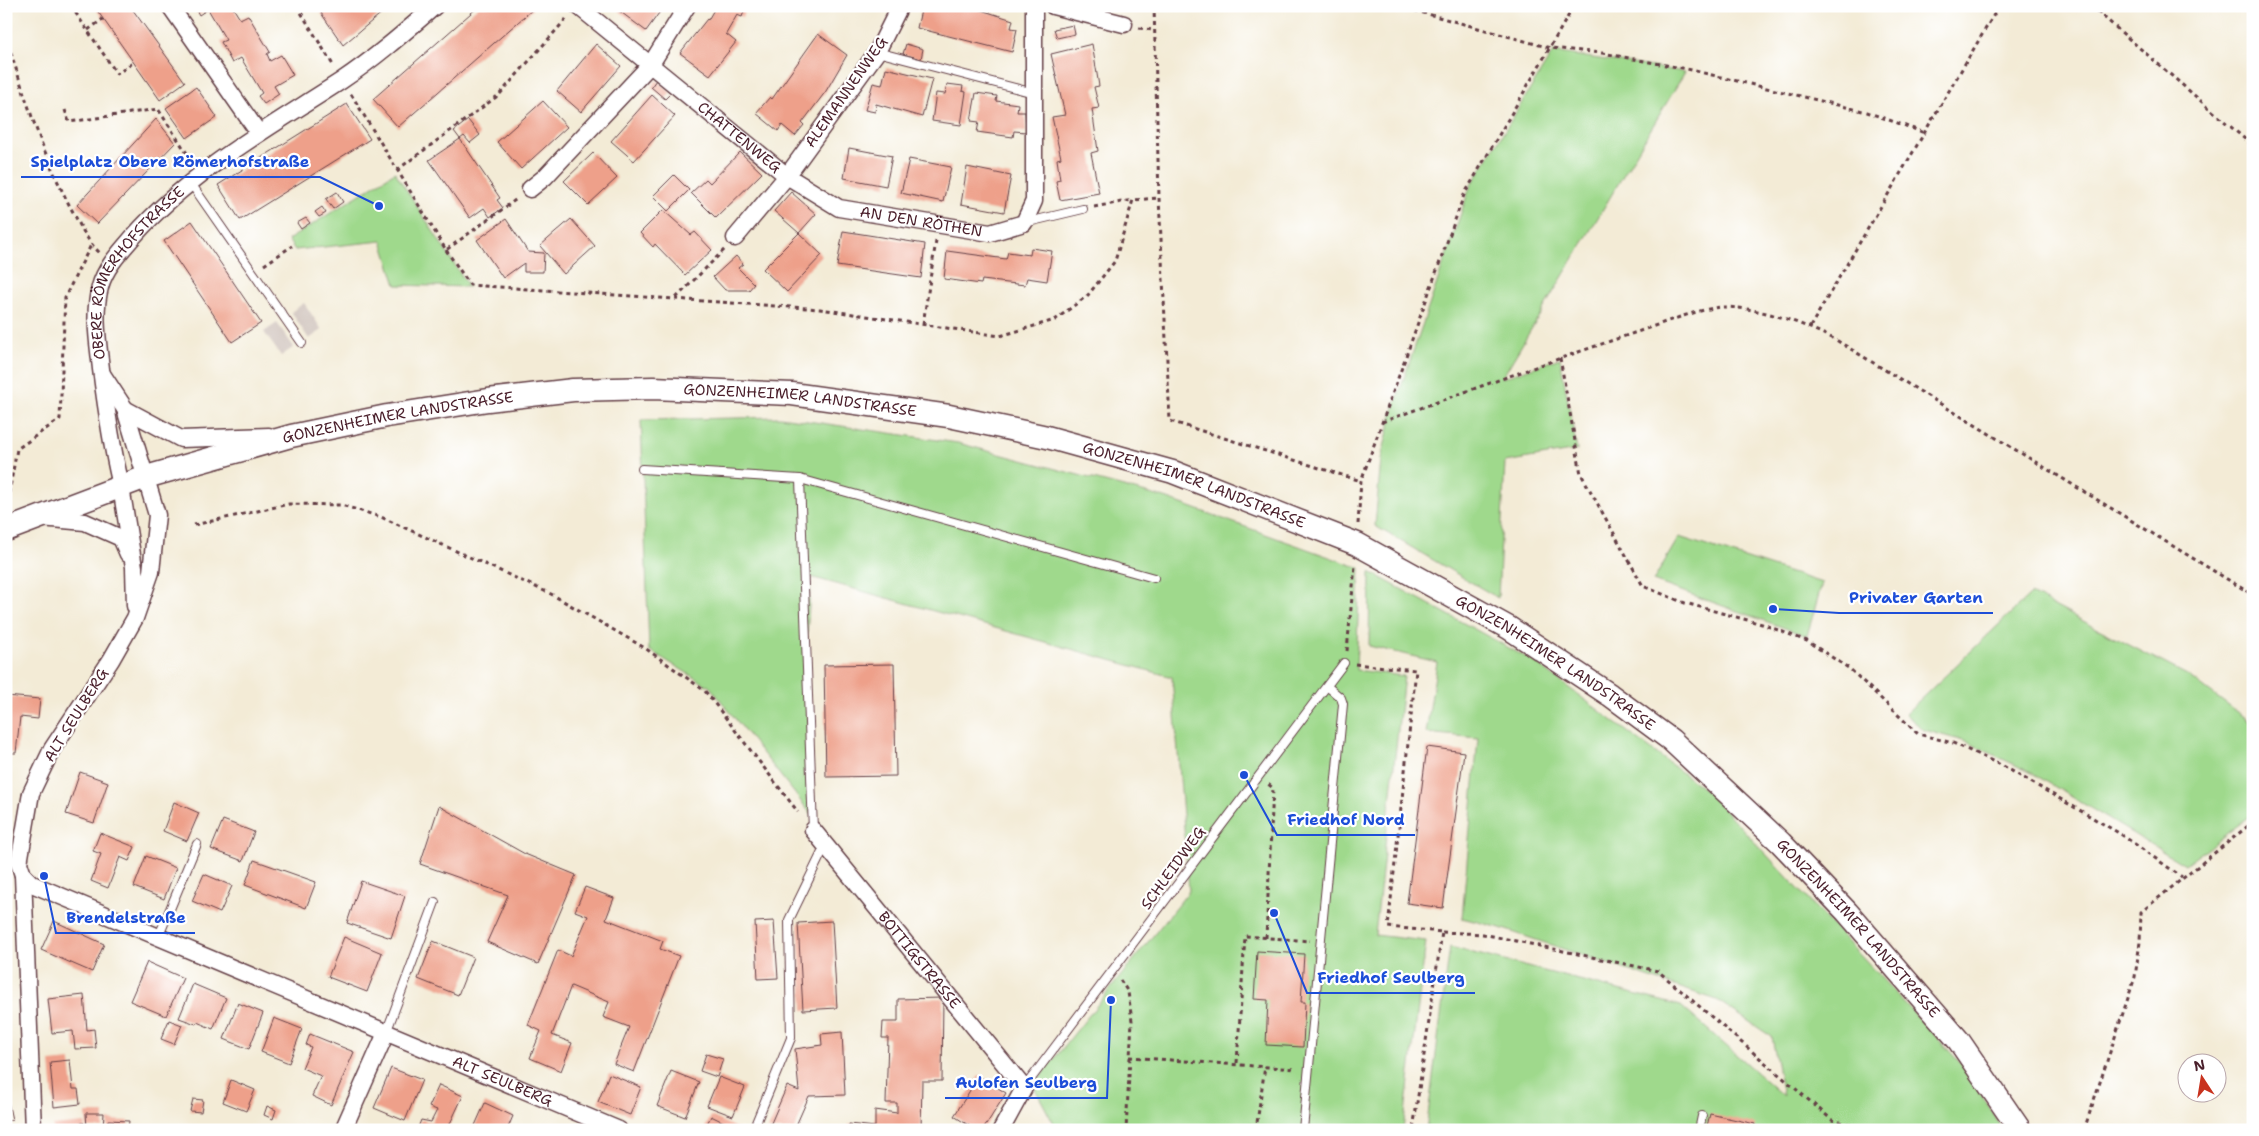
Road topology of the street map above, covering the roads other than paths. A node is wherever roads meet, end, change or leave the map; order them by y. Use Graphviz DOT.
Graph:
graph roads {
  1 [pos="170,6"];
  2 [pos="435,6"];
  3 [pos="687,6"];
  4 [pos="900,6"];
  5 [pos="1034,6"];
  6 [pos="1053,6"];
  7 [pos="574,10"];
  8 [pos="1124,24"];
  9 [pos="877,52"];
  10 [pos="651,64"];
  11 [pos="1034,93"];
  12 [pos="258,132"];
  13 [pos="787,176"];
  14 [pos="195,178"];
  15 [pos="530,189"];
  16 [pos="1083,209"];
  17 [pos="1024,223"];
  18 [pos="735,238"];
  19 [pos="302,342"];
  20 [pos="102,374"];
  21 [pos="125,409"];
  22 [pos="291,436"];
  23 [pos="642,469"];
  24 [pos="146,477"];
  25 [pos="800,479"];
  26 [pos="121,484"];
  27 [pos="36,518"];
  28 [pos="6,530"];
  29 [pos="134,567"];
  30 [pos="1154,578"];
  31 [pos="135,618"];
  32 [pos="1344,663"];
  33 [pos="1328,687"];
  34 [pos="812,830"];
  35 [pos="198,844"];
  36 [pos="825,846"];
  37 [pos="23,875"];
  38 [pos="435,902"];
  39 [pos="158,938"];
  40 [pos="386,1033"];
  41 [pos="1024,1088"];
  42 [pos="1702,1116"];
  43 [pos="613,1129"];
  44 [pos="33,1130"];
  45 [pos="343,1130"];
  46 [pos="753,1130"];
  47 [pos="1001,1130"];
  48 [pos="1303,1130"];
  49 [pos="1698,1130"];
  50 [pos="2020,1130"];
  1 -- 12 [label="street"];
  2 -- 12 [label="street, OBERE RÖMERHOFSTRASSE"];
  3 -- 10 [label="street"];
  4 -- 9 [label="street, ALEMANNENWEG"];
  5 -- 11 [label="street"];
  6 -- 8 [label="street"];
  7 -- 10 [label="street, CHATTENWEG"];
  9 -- 11 [label="lane"];
  9 -- 13 [label="street, ALEMANNENWEG"];
  10 -- 13 [label="street, CHATTENWEG"];
  10 -- 15 [label="street"];
  11 -- 17 [label="street"];
  12 -- 14 [label="street, OBERE RÖMERHOFSTRASSE"];
  13 -- 17 [label="street, AN DEN RÖTHEN"];
  13 -- 18 [label="street, CHATTENWEG"];
  14 -- 19 [label="lane"];
  14 -- 20 [label="street, OBERE RÖMERHOFSTRASSE"];
  16 -- 17 [label="lane"];
  20 -- 21 [label="street, OBERE RÖMERHOFSTRASSE"];
  20 -- 26 [label="street, OBERE RÖMERHOFSTRASSE"];
  21 -- 22 [label="street, OBERE RÖMERHOFSTRASSE"];
  21 -- 24 [label="street, OBERE RÖMERHOFSTRASSE"];
  22 -- 24 [label="street, GONZENHEIMER LANDSTRASSE"];
  22 -- 50 [label="street, GONZENHEIMER LANDSTRASSE"];
  23 -- 25 [label="lane"];
  24 -- 26 [label="street, GONZENHEIMER LANDSTRASSE"];
  24 -- 31 [label="street, ALT SEULBERG"];
  25 -- 30 [label="lane"];
  25 -- 34 [label="lane"];
  26 -- 27 [label="street, GONZENHEIMER LANDSTRASSE"];
  26 -- 29 [label="street"];
  27 -- 28 [label="street, GONZENHEIMER LANDSTRASSE"];
  27 -- 29 [label="street"];
  29 -- 31 [label="street"];
  31 -- 37 [label="street, ALT SEULBERG"];
  32 -- 33 [label="lane, SCHLEIDWEG"];
  33 -- 41 [label="lane, SCHLEIDWEG"];
  33 -- 48 [label="lane"];
  34 -- 36 [label="street, BOTTIGSTRASSE"];
  35 -- 39 [label="lane"];
  36 -- 41 [label="street, BOTTIGSTRASSE"];
  36 -- 46 [label="lane"];
  37 -- 39 [label="street, ALT SEULBERG"];
  37 -- 44 [label="street"];
  38 -- 40 [label="lane"];
  39 -- 40 [label="street, ALT SEULBERG"];
  40 -- 43 [label="street, ALT SEULBERG"];
  40 -- 45 [label="street"];
  41 -- 47 [label="street"];
  42 -- 49 [label="lane"];
}
